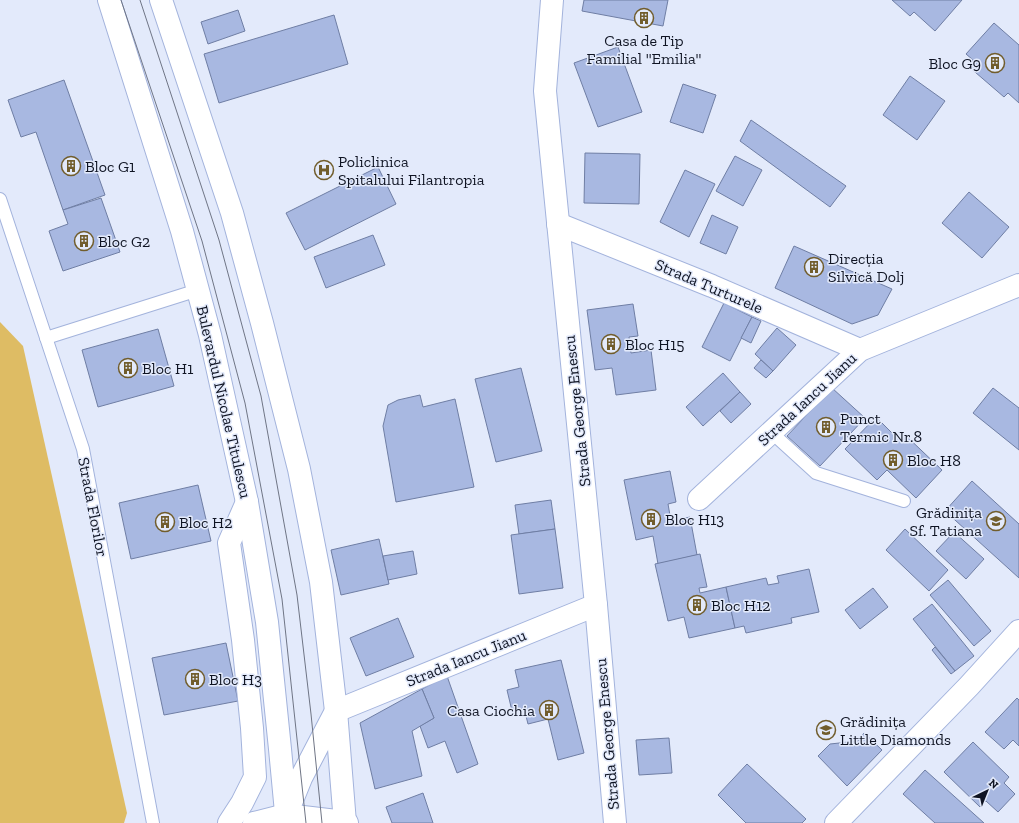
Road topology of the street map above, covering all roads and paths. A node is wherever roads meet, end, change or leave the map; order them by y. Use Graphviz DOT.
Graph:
graph roads {
  1 [pos="109,0"];
  2 [pos="161,0"];
  3 [pos="552,0"];
  4 [pos="0,200"];
  5 [pos="558,224"];
  6 [pos="1019,285"];
  7 [pos="198,290"];
  8 [pos="46,338"];
  9 [pos="860,350"];
  10 [pos="771,432"];
  11 [pos="699,499"];
  12 [pos="904,501"];
  13 [pos="247,502"];
  14 [pos="596,605"];
  15 [pos="1019,630"];
  16 [pos="336,711"];
  17 [pos="286,819"];
  18 [pos="153,823"];
  19 [pos="228,823"];
  20 [pos="254,823"];
  21 [pos="346,823"];
  22 [pos="615,823"];
  23 [pos="836,823"];
  1 -- 7 [label="street, Bulevardul Nicolae Titulescu"];
  2 -- 16 [label="street"];
  3 -- 5 [label="street, Strada George Enescu"];
  4 -- 8 [label="lane, Strada Florilor"];
  5 -- 9 [label="street, Strada Turturele"];
  5 -- 14 [label="street, Strada George Enescu"];
  6 -- 9 [label="street, Strada Iancu Jianu"];
  7 -- 8 [label="lane"];
  7 -- 13 [label="street, Bulevardul Nicolae Titulescu"];
  8 -- 18 [label="lane, Strada Florilor"];
  9 -- 10 [label="street, Strada Iancu Jianu"];
  10 -- 11 [label="street, Strada Iancu Jianu"];
  10 -- 12 [label="lane"];
  13 -- 17 [label="street, Bulevardul Nicolae Titulescu"];
  13 -- 19 [label="street"];
  14 -- 16 [label="street, Strada Iancu Jianu"];
  14 -- 22 [label="street, Strada George Enescu"];
  15 -- 23 [label="street"];
  16 -- 17 [label="street"];
  16 -- 21 [label="street"];
  17 -- 20 [label="street"];
  17 -- 21 [label="street"];
}
